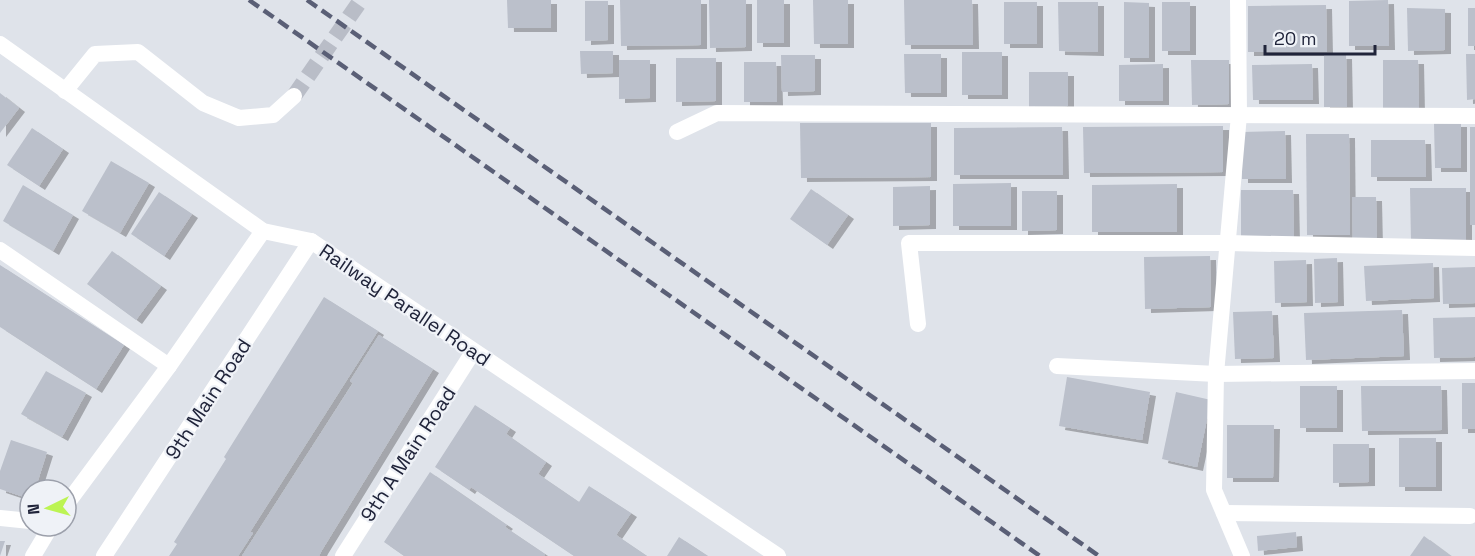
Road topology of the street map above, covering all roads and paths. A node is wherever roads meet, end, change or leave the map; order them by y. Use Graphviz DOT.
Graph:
graph roads {
  1 [pos="1239,0"];
  2 [pos="0,44"];
  3 [pos="65,91"];
  4 [pos="294,96"];
  5 [pos="1239,115"];
  6 [pos="1475,117"];
  7 [pos="677,132"];
  8 [pos="263,231"];
  9 [pos="311,241"];
  10 [pos="1227,243"];
  11 [pos="1475,248"];
  12 [pos="0,250"];
  13 [pos="918,324"];
  14 [pos="473,352"];
  15 [pos="170,366"];
  16 [pos="1058,366"];
  17 [pos="1475,372"];
  18 [pos="1216,374"];
  19 [pos="78,489"];
  20 [pos="1224,513"];
  21 [pos="1470,516"];
  22 [pos="0,518"];
  23 [pos="18,520"];
  24 [pos="44,538"];
  25 [pos="33,556"];
  26 [pos="104,556"];
  27 [pos="343,556"];
  28 [pos="778,556"];
  29 [pos="1242,556"];
  1 -- 5 [label="street"];
  2 -- 3 [label="street, Railway Parallel Road"];
  3 -- 4 [label="street"];
  3 -- 8 [label="street, Railway Parallel Road"];
  5 -- 6 [label="street"];
  5 -- 7 [label="street"];
  5 -- 10 [label="street"];
  8 -- 9 [label="street, Railway Parallel Road"];
  8 -- 15 [label="street"];
  9 -- 14 [label="street, Railway Parallel Road"];
  9 -- 26 [label="street, 9th Main Road"];
  10 -- 11 [label="street"];
  10 -- 13 [label="street"];
  10 -- 18 [label="street"];
  12 -- 15 [label="street"];
  14 -- 27 [label="street, 9th A Main Road"];
  14 -- 28 [label="street, Railway Parallel Road"];
  15 -- 19 [label="street"];
  16 -- 18 [label="street"];
  17 -- 18 [label="street"];
  18 -- 20 [label="street"];
  20 -- 21 [label="street"];
  20 -- 29 [label="street"];
  22 -- 23 [label="street"];
  24 -- 25 [label="street"];
}
